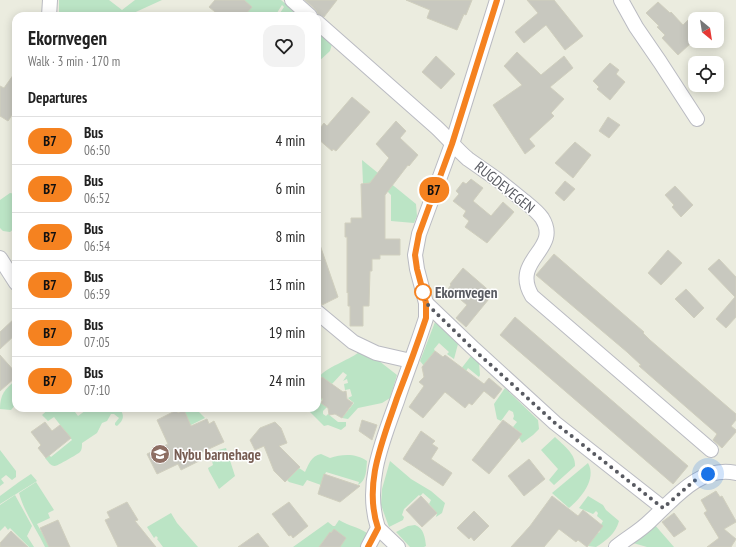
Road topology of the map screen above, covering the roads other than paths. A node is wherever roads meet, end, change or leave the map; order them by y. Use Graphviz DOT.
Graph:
graph roads {
  1 [pos="50,0"];
  2 [pos="292,0"];
  3 [pos="497,0"];
  4 [pos="621,0"];
  5 [pos="49,12"];
  6 [pos="306,12"];
  7 [pos="321,26"];
  8 [pos="697,119"];
  9 [pos="452,144"];
  10 [pos="0,258"];
  11 [pos="12,277"];
  12 [pos="426,303"];
  13 [pos="321,315"];
  14 [pos="411,361"];
  15 [pos="711,450"];
  16 [pos="736,473"];
  17 [pos="663,508"];
  18 [pos="378,528"];
  19 [pos="368,547"];
  20 [pos="398,547"];
  21 [pos="616,547"];
  1 -- 5 [label="street"];
  2 -- 6 [label="street"];
  3 -- 9 [label="street"];
  4 -- 8 [label="street"];
  7 -- 9 [label="street, RUGDEVEGEN"];
  9 -- 12 [label="street"];
  9 -- 15 [label="street, RUGDEVEGEN"];
  10 -- 11 [label="street"];
  12 -- 14 [label="street"];
  12 -- 17 [label="street"];
  13 -- 14 [label="street"];
  14 -- 18 [label="street"];
  16 -- 17 [label="street"];
  17 -- 21 [label="street"];
  18 -- 19 [label="street"];
  18 -- 20 [label="street"];
}
